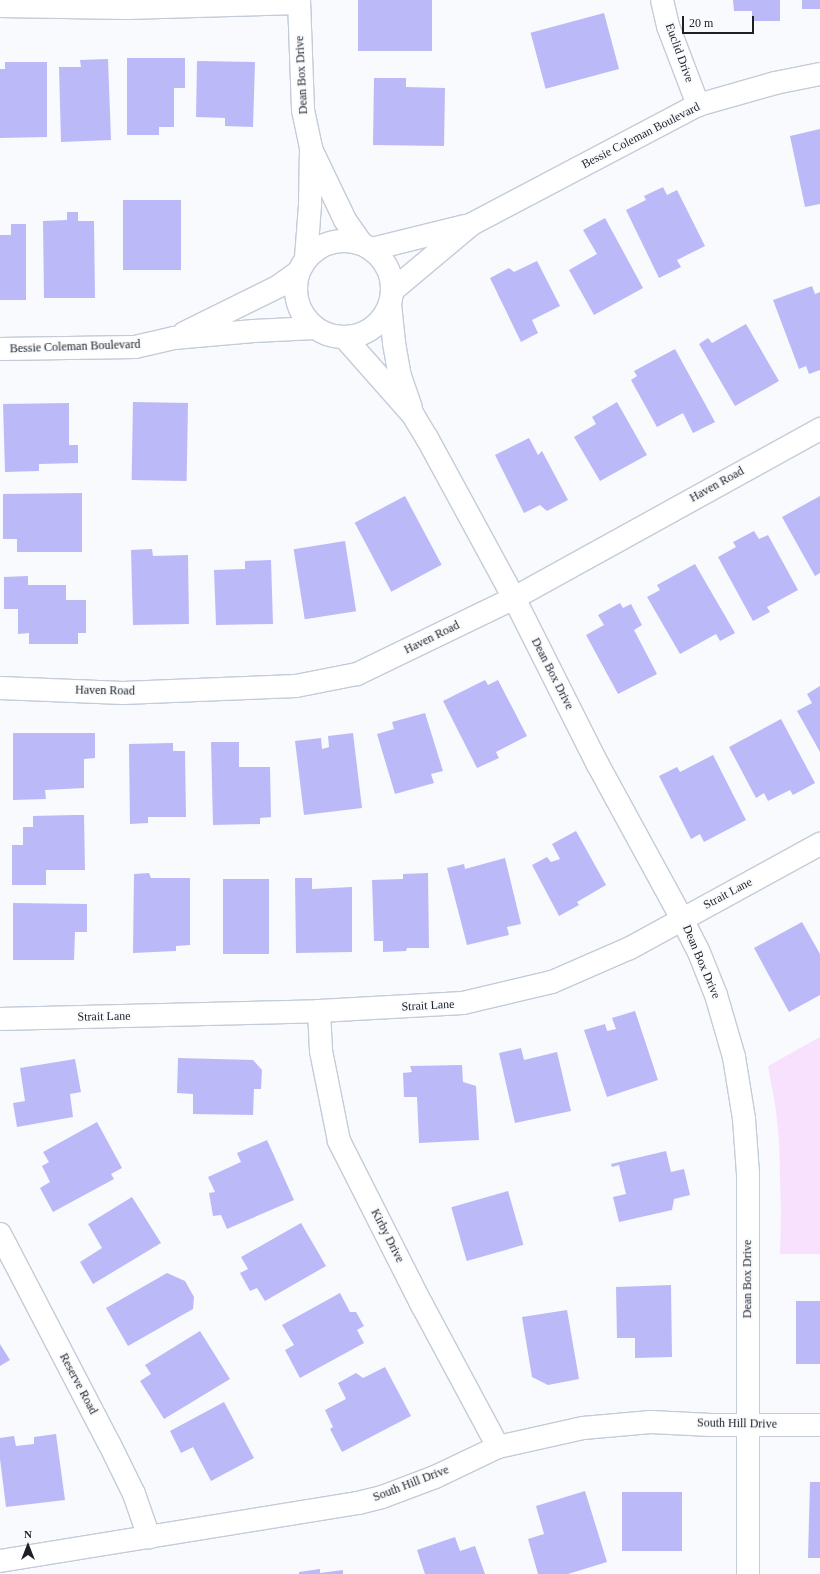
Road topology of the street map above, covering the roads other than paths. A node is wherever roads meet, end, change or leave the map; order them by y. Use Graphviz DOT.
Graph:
graph roads {
  1 [pos="662,0"];
  2 [pos="299,1"];
  3 [pos="127,4"];
  4 [pos="0,6"];
  5 [pos="820,74"];
  6 [pos="698,105"];
  7 [pos="310,149"];
  8 [pos="472,224"];
  9 [pos="367,246"];
  10 [pos="302,265"];
  11 [pos="391,297"];
  12 [pos="315,328"];
  13 [pos="344,337"];
  14 [pos="174,338"];
  15 [pos="0,349"];
  16 [pos="413,414"];
  17 [pos="820,429"];
  18 [pos="514,598"];
  19 [pos="0,688"];
  20 [pos="820,844"];
  21 [pos="682,919"];
  22 [pos="319,1011"];
  23 [pos="0,1019"];
  24 [pos="0,1234"];
  25 [pos="820,1424"];
  26 [pos="749,1425"];
  27 [pos="498,1447"];
  28 [pos="149,1537"];
  29 [pos="0,1561"];
  30 [pos="748,1574"];
  1 -- 6 [label="street, Euclid Drive"];
  2 -- 3 [label="street"];
  2 -- 7 [label="street, Dean Box Drive"];
  3 -- 4 [label="street"];
  5 -- 6 [label="street, Bessie Coleman Boulevard"];
  6 -- 8 [label="street, Bessie Coleman Boulevard"];
  7 -- 9 [label="street, Dean Box Drive"];
  7 -- 10 [label="street, Dean Box Drive"];
  8 -- 9 [label="street, Bessie Coleman Boulevard"];
  8 -- 11 [label="street, Bessie Coleman Boulevard"];
  9 -- 10 [label="street"];
  9 -- 11 [label="street"];
  10 -- 12 [label="street"];
  10 -- 14 [label="street, Bessie Coleman Boulevard"];
  11 -- 13 [label="street"];
  11 -- 16 [label="street, Dean Box Drive"];
  12 -- 13 [label="street"];
  12 -- 14 [label="street, Bessie Coleman Boulevard"];
  13 -- 16 [label="street, Dean Box Drive"];
  14 -- 15 [label="street, Bessie Coleman Boulevard"];
  16 -- 18 [label="street, Dean Box Drive"];
  17 -- 18 [label="street, Haven Road"];
  18 -- 19 [label="street, Haven Road"];
  18 -- 21 [label="street, Dean Box Drive"];
  20 -- 21 [label="street, Strait Lane"];
  21 -- 22 [label="street, Strait Lane"];
  21 -- 26 [label="street, Dean Box Drive"];
  22 -- 23 [label="street, Strait Lane"];
  22 -- 27 [label="street, Kirby Drive"];
  24 -- 28 [label="street, Reserve Road"];
  25 -- 26 [label="street, South Hill Drive"];
  26 -- 27 [label="street, South Hill Drive"];
  26 -- 30 [label="street, Dean Box Drive"];
  27 -- 28 [label="street, South Hill Drive"];
  28 -- 29 [label="street, South Hill Drive"];
}
